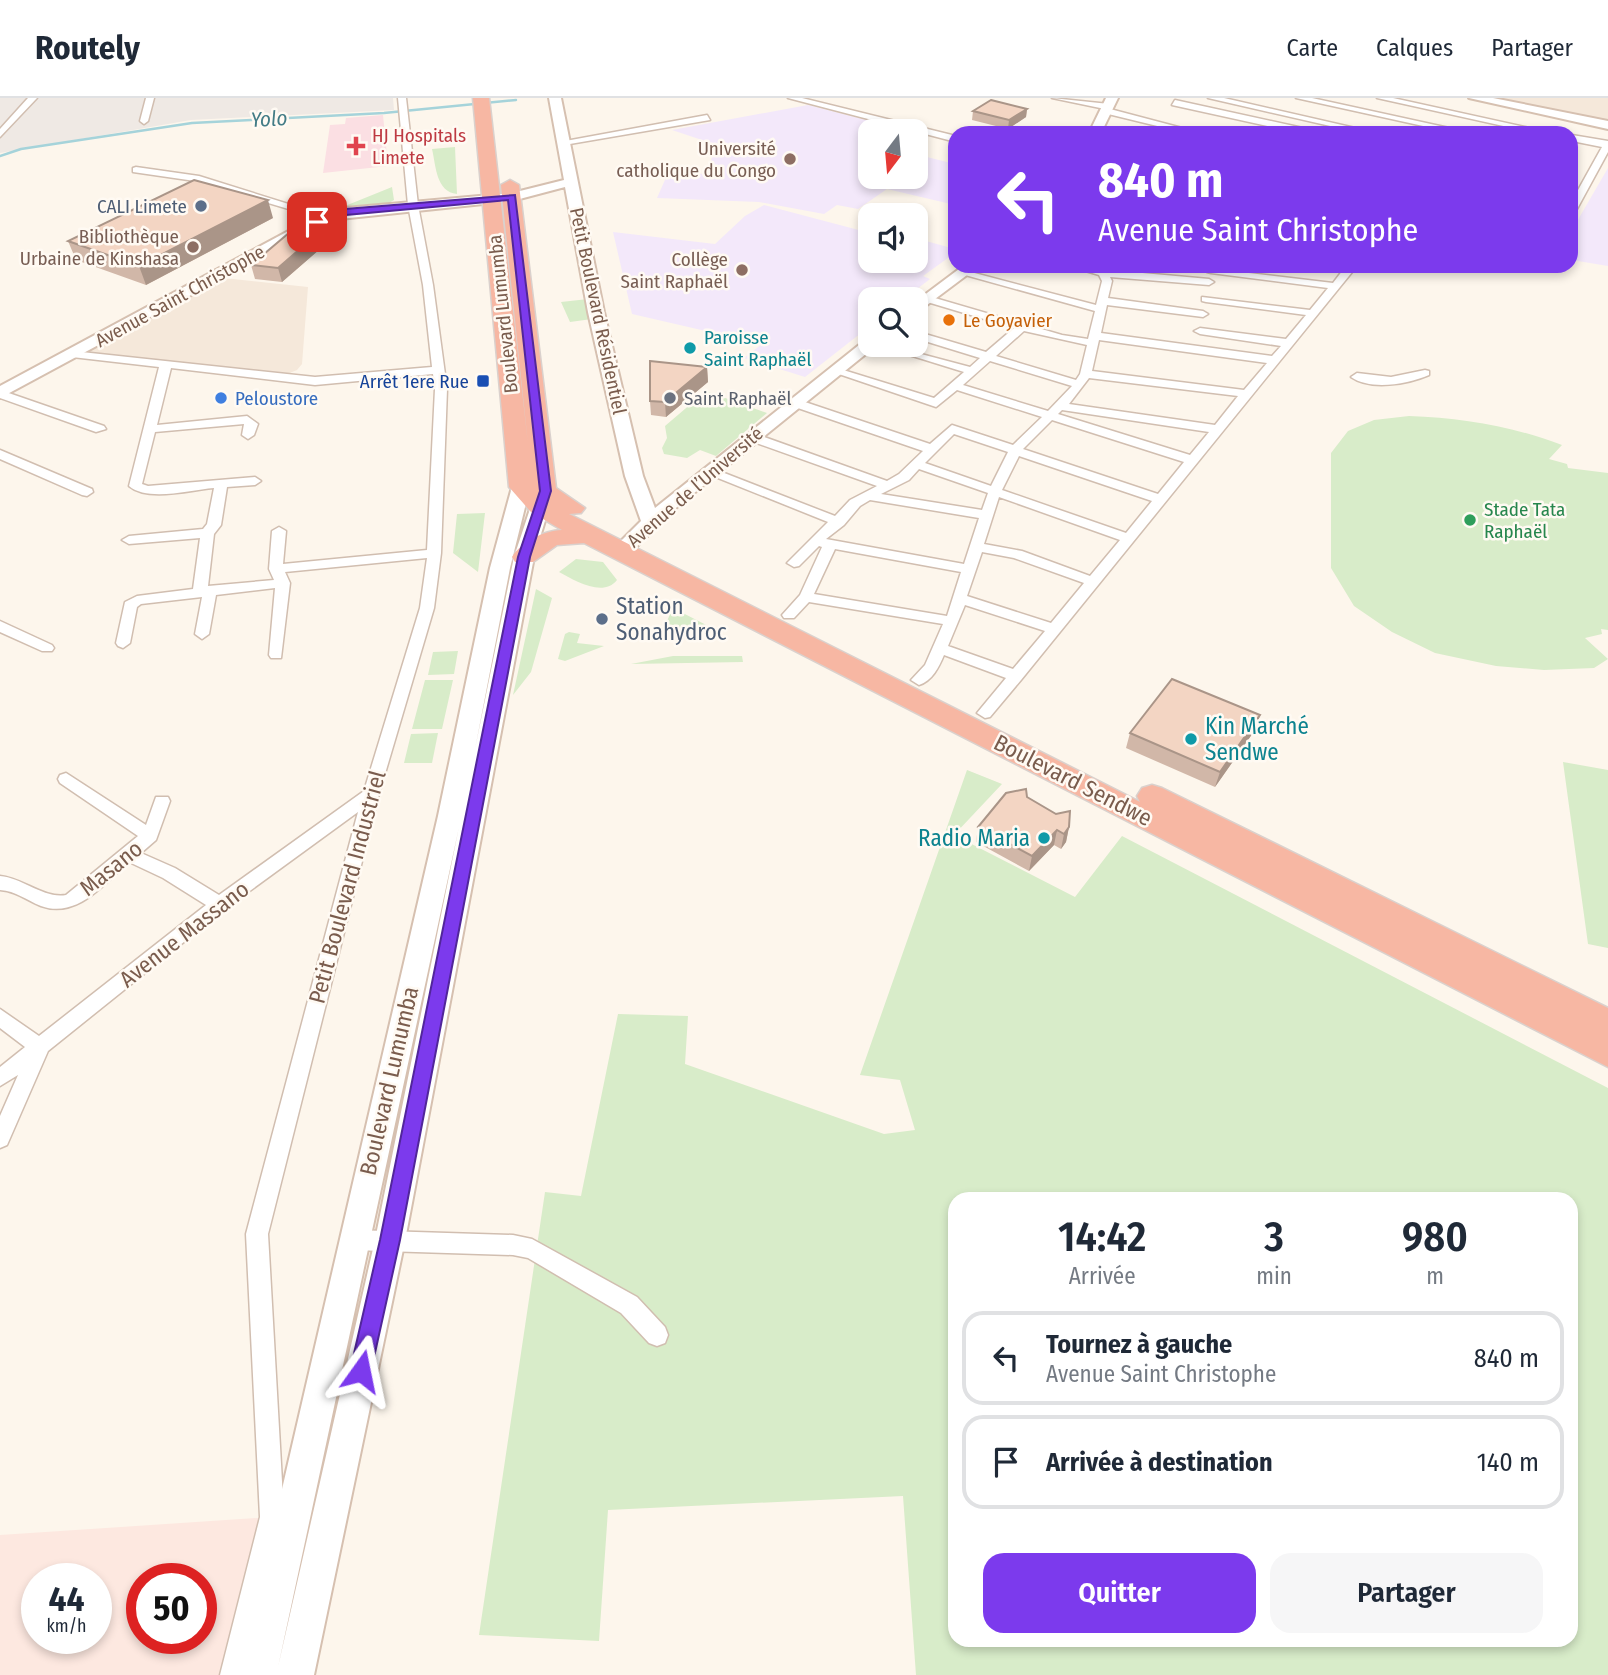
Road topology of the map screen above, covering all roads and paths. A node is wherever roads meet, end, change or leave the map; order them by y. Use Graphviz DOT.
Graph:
graph roads {
  1 [pos="33,98"];
  2 [pos="150,98"];
  3 [pos="793,98"];
  4 [pos="1056,98"];
  5 [pos="1213,98"];
  6 [pos="1300,98"];
  7 [pos="1381,98"];
  8 [pos="1475,98"];
  9 [pos="555,101"];
  10 [pos="490,104"];
  11 [pos="1109,105"];
  12 [pos="402,109"];
  13 [pos="1167,110"];
  14 [pos="707,118"];
  15 [pos="144,121"];
  16 [pos="1608,125"];
  17 [pos="1098,126"];
  18 [pos="1150,126"];
  19 [pos="1188,126"];
  20 [pos="1268,126"];
  21 [pos="1341,126"];
  22 [pos="1434,126"];
  23 [pos="1506,126"];
  24 [pos="0,134"];
  25 [pos="948,137"];
  26 [pos="1578,139"];
  27 [pos="564,142"];
  28 [pos="1608,145"];
  29 [pos="136,170"];
  30 [pos="570,182"];
  31 [pos="1578,190"];
  32 [pos="512,197"];
  33 [pos="491,199"];
  34 [pos="413,205"];
  35 [pos="325,217"];
  36 [pos="962,273"];
  37 [pos="982,273"];
  38 [pos="1105,273"];
  39 [pos="1211,273"];
  40 [pos="1346,273"];
  41 [pos="1335,286"];
  42 [pos="928,299"];
  43 [pos="1206,299"];
  44 [pos="1101,305"];
  45 [pos="1312,313"];
  46 [pos="1203,314"];
  47 [pos="1023,326"];
  48 [pos="1200,331"];
  49 [pos="928,338"];
  50 [pos="1094,339"];
  51 [pos="1287,343"];
  52 [pos="1196,349"];
  53 [pos="858,354"];
  54 [pos="72,355"];
  55 [pos="990,356"];
  56 [pos="926,357"];
  57 [pos="1272,360"];
  58 [pos="166,364"];
  59 [pos="438,370"];
  60 [pos="836,371"];
  61 [pos="973,372"];
  62 [pos="1425,373"];
  63 [pos="1357,377"];
  64 [pos="1082,379"];
  65 [pos="956,386"];
  66 [pos="0,394"];
  67 [pos="1247,394"];
  68 [pos="796,403"];
  69 [pos="1054,411"];
  70 [pos="100,429"];
  71 [pos="149,429"];
  72 [pos="1217,429"];
  73 [pos="248,435"];
  74 [pos="752,437"];
  75 [pos="931,449"];
  76 [pos="1015,450"];
  77 [pos="0,454"];
  78 [pos="1192,460"];
  79 [pos="916,464"];
  80 [pos="709,472"];
  81 [pos="256,481"];
  82 [pos="220,484"];
  83 [pos="890,486"];
  84 [pos="995,491"];
  85 [pos="87,492"];
  86 [pos="535,495"];
  87 [pos="866,496"];
  88 [pos="1160,499"];
  89 [pos="986,515"];
  90 [pos="839,522"];
  91 [pos="586,525"];
  92 [pos="279,531"];
  93 [pos="207,533"];
  94 [pos="635,537"];
  95 [pos="1128,538"];
  96 [pos="130,540"];
  97 [pos="825,542"];
  98 [pos="977,547"];
  99 [pos="434,553"];
  100 [pos="524,557"];
  101 [pos="794,563"];
  102 [pos="276,569"];
  103 [pos="970,569"];
  104 [pos="1093,582"];
  105 [pos="283,583"];
  106 [pos="205,590"];
  107 [pos="959,598"];
  108 [pos="798,606"];
  109 [pos="952,621"];
  110 [pos="0,626"];
  111 [pos="1052,628"];
  112 [pos="202,634"];
  113 [pos="123,643"];
  114 [pos="47,648"];
  115 [pos="939,648"];
  116 [pos="276,655"];
  117 [pos="1016,676"];
  118 [pos="919,680"];
  119 [pos="985,713"];
  120 [pos="66,779"];
  121 [pos="371,794"];
  122 [pos="162,801"];
  123 [pos="150,836"];
  124 [pos="127,854"];
  125 [pos="0,883"];
  126 [pos="219,904"];
  127 [pos="0,1017"];
  128 [pos="1608,1024"];
  129 [pos="40,1047"];
  130 [pos="1608,1052"];
  131 [pos="0,1077"];
  132 [pos="0,1139"];
  133 [pos="352,1240"];
  134 [pos="390,1240"];
  135 [pos="657,1335"];
  136 [pos="233,1675"];
  137 [pos="258,1675"];
  138 [pos="295,1675"];
  1 -- 24 [label="street"];
  2 -- 15 [label="street"];
  3 -- 25 [label="street"];
  4 -- 11 [label="street"];
  5 -- 21 [label="street"];
  6 -- 22 [label="street"];
  7 -- 23 [label="street"];
  8 -- 16 [label="main road"];
  9 -- 27 [label="main road, Petit Boulevard Résidentiel"];
  10 -- 32 [label="highway, Boulevard Lumumba"];
  10 -- 33 [label="highway, Boulevard Lumumba"];
  11 -- 13 [label="street"];
  11 -- 17 [label="main road"];
  12 -- 34 [label="street, Petit Boulevard Industriel"];
  13 -- 18 [label="street"];
  13 -- 19 [label="street"];
  13 -- 20 [label="street"];
  14 -- 27 [label="street"];
  26 -- 28 [label="street"];
  27 -- 30 [label="main road, Petit Boulevard Résidentiel"];
  28 -- 31 [label="street"];
  29 -- 35 [label="street"];
  30 -- 32 [label="main road, Avenue Saint Christophe"];
  30 -- 94 [label="main road, Petit Boulevard Résidentiel"];
  32 -- 33 [label="main road, Avenue Saint Christophe"];
  32 -- 86 [label="highway, Boulevard Lumumba"];
  33 -- 34 [label="main road, Avenue Saint Christophe"];
  33 -- 86 [label="highway, Boulevard Lumumba"];
  34 -- 35 [label="main road, Avenue Saint Christophe"];
  34 -- 59 [label="street, Petit Boulevard Industriel"];
  35 -- 54 [label="main road, Avenue Saint Christophe"];
  36 -- 42 [label="main road"];
  37 -- 44 [label="street"];
  38 -- 44 [label="street"];
  39 -- 41 [label="street"];
  39 -- 43 [label="street"];
  40 -- 41 [label="street"];
  41 -- 45 [label="street"];
  42 -- 47 [label="street"];
  43 -- 45 [label="street"];
  43 -- 46 [label="street"];
  44 -- 46 [label="street"];
  44 -- 50 [label="street"];
  45 -- 51 [label="street"];
  46 -- 48 [label="street"];
  47 -- 50 [label="street"];
  47 -- 55 [label="street"];
  48 -- 51 [label="street"];
  48 -- 52 [label="street"];
  49 -- 55 [label="street"];
  50 -- 52 [label="street"];
  50 -- 64 [label="street"];
  51 -- 57 [label="street"];
  52 -- 57 [label="street"];
  53 -- 60 [label="main road, Avenue de l’Université"];
  54 -- 58 [label="street"];
  54 -- 66 [label="main road, Avenue Saint Christophe"];
  55 -- 61 [label="street"];
  55 -- 64 [label="street"];
  56 -- 61 [label="street"];
  57 -- 67 [label="street"];
  58 -- 59 [label="street"];
  58 -- 71 [label="street"];
  59 -- 99 [label="street, Petit Boulevard Industriel"];
  60 -- 65 [label="street"];
  60 -- 68 [label="main road, Avenue de l’Université"];
  61 -- 65 [label="street"];
  62 -- 63 [label="street"];
  64 -- 67 [label="street"];
  64 -- 69 [label="street"];
  65 -- 69 [label="street"];
  66 -- 70 [label="street"];
  67 -- 72 [label="street"];
  68 -- 74 [label="main road, Avenue de l’Université"];
  68 -- 75 [label="street"];
  69 -- 72 [label="street"];
  69 -- 76 [label="street"];
  69 -- 78 [label="street"];
  71 -- 73 [label="street"];
  71 -- 82 [label="street"];
  72 -- 78 [label="street"];
  74 -- 80 [label="main road, Avenue de l’Université"];
  74 -- 83 [label="street"];
  75 -- 76 [label="street"];
  75 -- 79 [label="street"];
  76 -- 84 [label="street"];
  76 -- 88 [label="street"];
  77 -- 85 [label="street"];
  78 -- 88 [label="street"];
  79 -- 83 [label="street"];
  79 -- 84 [label="street"];
  80 -- 90 [label="street"];
  80 -- 94 [label="main road, Avenue de l’Université"];
  81 -- 82 [label="street"];
  82 -- 93 [label="street"];
  83 -- 87 [label="street"];
  84 -- 89 [label="street"];
  84 -- 95 [label="street"];
  86 -- 91 [label="highway, Boulevard Sendwe"];
  86 -- 100 [label="main road, Boulevard Lumumba"];
  86 -- 133 [label="main road, Boulevard Lumumba"];
  87 -- 89 [label="street"];
  87 -- 90 [label="street"];
  88 -- 95 [label="street"];
  89 -- 98 [label="street"];
  90 -- 97 [label="street"];
  91 -- 94 [label="highway, Boulevard Sendwe"];
  91 -- 100 [label="highway"];
  92 -- 102 [label="street"];
  93 -- 96 [label="street"];
  93 -- 106 [label="street"];
  94 -- 108 [label="highway, Boulevard Sendwe"];
  94 -- 130 [label="highway, Boulevard Sendwe"];
  95 -- 104 [label="street"];
  97 -- 101 [label="street"];
  97 -- 103 [label="street"];
  97 -- 108 [label="street"];
  98 -- 103 [label="street"];
  98 -- 104 [label="street"];
  99 -- 102 [label="street"];
  99 -- 121 [label="street, Petit Boulevard Industriel"];
  100 -- 134 [label="main road, Boulevard Lumumba"];
  102 -- 105 [label="street"];
  103 -- 107 [label="street"];
  104 -- 111 [label="street"];
  105 -- 106 [label="street"];
  105 -- 116 [label="street"];
  106 -- 112 [label="street"];
  106 -- 113 [label="street"];
  107 -- 109 [label="street"];
  107 -- 111 [label="street"];
  108 -- 109 [label="street"];
  108 -- 118 [label="highway, Boulevard Sendwe"];
  109 -- 115 [label="street"];
  110 -- 114 [label="street"];
  111 -- 117 [label="street"];
  115 -- 117 [label="street"];
  115 -- 118 [label="street"];
  117 -- 119 [label="street"];
  118 -- 119 [label="highway, Boulevard Sendwe"];
  119 -- 128 [label="highway, Boulevard Sendwe"];
  120 -- 123 [label="street"];
  121 -- 126 [label="street, Avenue Massano"];
  121 -- 136 [label="street, Petit Boulevard Industriel"];
  122 -- 123 [label="street, Masano"];
  123 -- 124 [label="street, Masano"];
  124 -- 125 [label="street, Masano"];
  124 -- 126 [label="street"];
  126 -- 129 [label="street, Avenue Massano"];
  127 -- 129 [label="street"];
  129 -- 131 [label="street, Avenue Massano"];
  129 -- 132 [label="street"];
  133 -- 134 [label="street"];
  133 -- 137 [label="main road, Boulevard Lumumba"];
  134 -- 135 [label="street"];
  134 -- 138 [label="main road, Boulevard Lumumba"];
}
